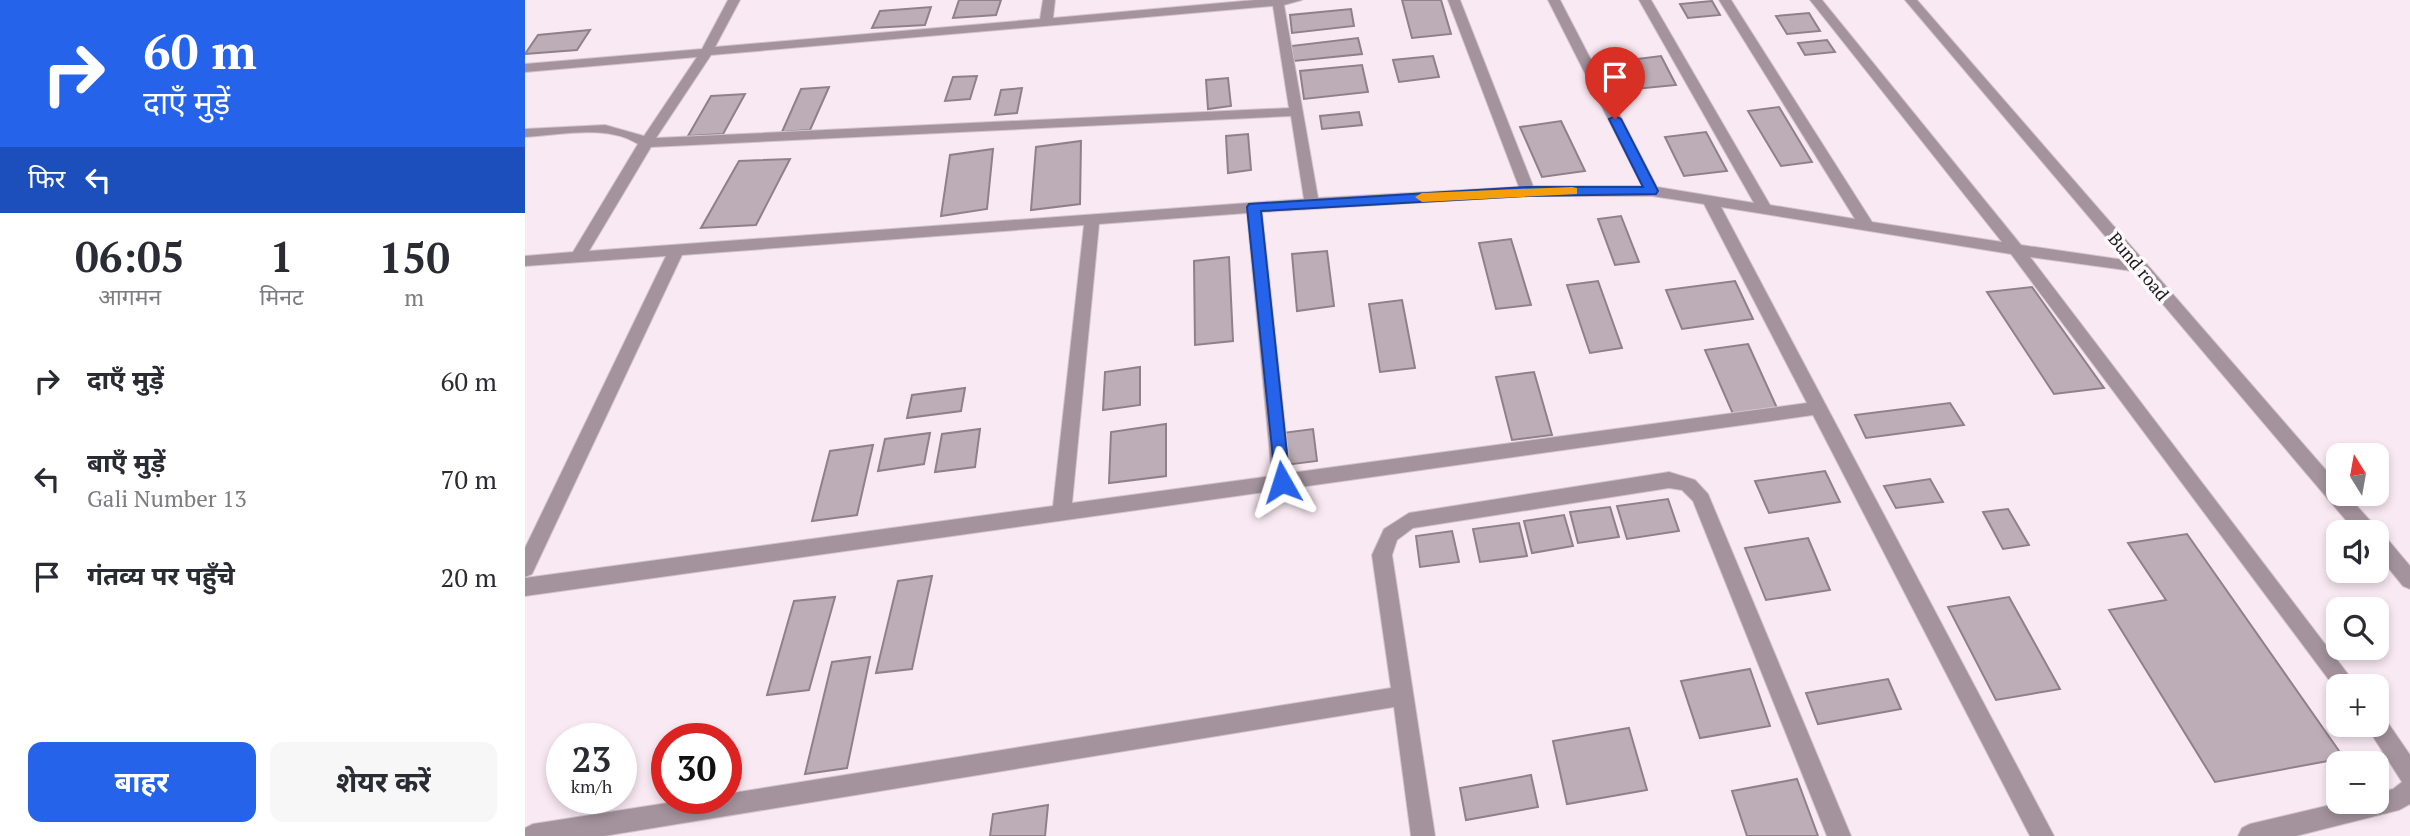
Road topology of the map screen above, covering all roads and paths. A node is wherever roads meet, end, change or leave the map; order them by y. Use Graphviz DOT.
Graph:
graph roads {
  1 [pos="734,0"];
  2 [pos="1049,0"];
  3 [pos="1141,0"];
  4 [pos="1296,0"];
  5 [pos="1454,0"];
  6 [pos="1554,0"];
  7 [pos="1645,0"];
  8 [pos="1725,0"];
  9 [pos="1816,0"];
  10 [pos="1911,0"];
  11 [pos="1247,2"];
  12 [pos="1277,2"];
  13 [pos="1139,14"];
  14 [pos="1046,23"];
  15 [pos="706,53"];
  16 [pos="525,68"];
  17 [pos="1296,112"];
  18 [pos="525,134"];
  19 [pos="646,144"];
  20 [pos="1528,191"];
  21 [pos="1652,191"];
  22 [pos="1709,199"];
  23 [pos="1312,203"];
  24 [pos="1254,207"];
  25 [pos="1764,208"];
  26 [pos="1092,219"];
  27 [pos="1865,223"];
  28 [pos="677,249"];
  29 [pos="2016,250"];
  30 [pos="578,257"];
  31 [pos="525,261"];
  32 [pos="2140,267"];
  33 [pos="1817,408"];
  34 [pos="1282,482"];
  35 [pos="1062,514"];
  36 [pos="2358,520"];
  37 [pos="2389,555"];
  38 [pos="525,568"];
  39 [pos="2410,580"];
  40 [pos="525,587"];
  41 [pos="2337,674"];
  42 [pos="1402,696"];
  43 [pos="2384,737"];
  44 [pos="2410,774"];
  45 [pos="2410,790"];
  46 [pos="533,836"];
  47 [pos="1423,836"];
  48 [pos="1839,836"];
  49 [pos="2042,836"];
  50 [pos="2250,836"];
  1 -- 15 [label="street"];
  2 -- 14 [label="street"];
  3 -- 13 [label="street"];
  4 -- 12 [label="street"];
  5 -- 20 [label="street"];
  6 -- 21 [label="street"];
  7 -- 25 [label="street"];
  8 -- 27 [label="street"];
  9 -- 29 [label="street"];
  10 -- 32 [label="street, Bund road"];
  11 -- 12 [label="street"];
  11 -- 13 [label="street"];
  12 -- 17 [label="street"];
  13 -- 14 [label="street"];
  14 -- 15 [label="street"];
  15 -- 16 [label="street"];
  15 -- 19 [label="street"];
  17 -- 19 [label="street"];
  17 -- 23 [label="street"];
  18 -- 19 [label="street"];
  19 -- 30 [label="street"];
  20 -- 21 [label="street"];
  20 -- 23 [label="street"];
  21 -- 22 [label="street"];
  22 -- 25 [label="street"];
  22 -- 33 [label="street"];
  23 -- 24 [label="street"];
  24 -- 26 [label="street"];
  24 -- 34 [label="street"];
  25 -- 27 [label="street"];
  26 -- 28 [label="street"];
  26 -- 35 [label="street"];
  27 -- 29 [label="street"];
  28 -- 30 [label="street"];
  28 -- 38 [label="street"];
  29 -- 32 [label="street"];
  29 -- 41 [label="street"];
  30 -- 31 [label="street"];
  32 -- 36 [label="street, Bund road"];
  33 -- 34 [label="street"];
  33 -- 49 [label="street"];
  34 -- 35 [label="street"];
  35 -- 40 [label="street"];
  37 -- 39 [label="street"];
  42 -- 46 [label="street"];
  42 -- 47 [label="street"];
  42 -- 48 [label="street"];
  43 -- 44 [label="street"];
  45 -- 50 [label="street"];
}
